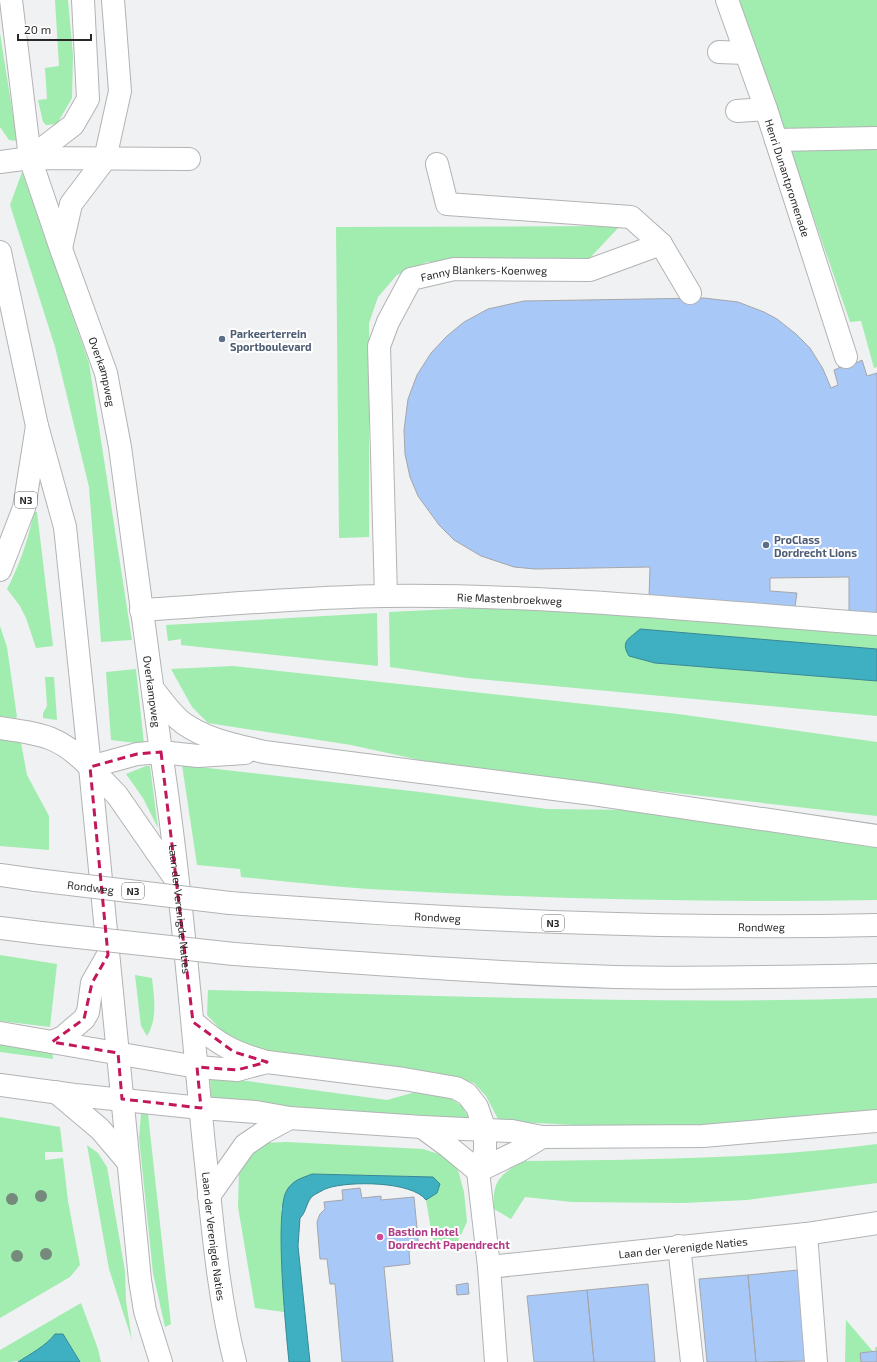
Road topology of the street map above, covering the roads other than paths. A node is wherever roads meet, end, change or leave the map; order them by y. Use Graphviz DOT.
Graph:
graph roads {
  1 [pos="11,0"];
  2 [pos="83,0"];
  3 [pos="113,0"];
  4 [pos="727,0"];
  5 [pos="719,52"];
  6 [pos="745,53"];
  7 [pos="766,109"];
  8 [pos="737,111"];
  9 [pos="877,138"];
  10 [pos="776,140"];
  11 [pos="30,158"];
  12 [pos="105,159"];
  13 [pos="189,159"];
  14 [pos="0,162"];
  15 [pos="436,164"];
  16 [pos="661,244"];
  17 [pos="61,249"];
  18 [pos="0,252"];
  19 [pos="690,293"];
  20 [pos="846,357"];
  21 [pos="37,426"];
  22 [pos="0,570"];
  23 [pos="386,596"];
  24 [pos="141,610"];
  25 [pos="877,624"];
  26 [pos="153,689"];
  27 [pos="0,728"];
  28 [pos="161,752"];
  29 [pos="264,752"];
  30 [pos="90,767"];
  31 [pos="877,836"];
  32 [pos="0,875"];
  33 [pos="177,882"];
  34 [pos="877,925"];
  35 [pos="0,928"];
  36 [pos="108,955"];
  37 [pos="877,975"];
  38 [pos="193,1022"];
  39 [pos="0,1033"];
  40 [pos="52,1042"];
  41 [pos="118,1053"];
  42 [pos="267,1062"];
  43 [pos="197,1067"];
  44 [pos="0,1085"];
  45 [pos="56,1092"];
  46 [pos="122,1099"];
  47 [pos="201,1108"];
  48 [pos="290,1118"];
  49 [pos="877,1121"];
  50 [pos="422,1127"];
  51 [pos="485,1130"];
  52 [pos="542,1137"];
  53 [pos="128,1162"];
  54 [pos="478,1171"];
  55 [pos="209,1196"];
  56 [pos="877,1223"];
  57 [pos="806,1234"];
  58 [pos="679,1246"];
  59 [pos="489,1267"];
  60 [pos="161,1362"];
  61 [pos="234,1362"];
  62 [pos="496,1362"];
  63 [pos="692,1362"];
  64 [pos="816,1362"];
  1 -- 11 [label="main road, Overkampweg"];
  2 -- 11 [label="main road"];
  3 -- 12 [label="main road"];
  4 -- 6 [label="main road, Henri Dunantpromenade"];
  5 -- 6 [label="main road"];
  6 -- 7 [label="main road, Henri Dunantpromenade"];
  7 -- 8 [label="main road"];
  7 -- 10 [label="main road, Henri Dunantpromenade"];
  9 -- 10 [label="main road"];
  10 -- 20 [label="main road, Henri Dunantpromenade"];
  11 -- 12 [label="main road"];
  11 -- 14 [label="main road"];
  11 -- 17 [label="main road, Overkampweg"];
  12 -- 13 [label="main road"];
  12 -- 17 [label="main road"];
  15 -- 16 [label="main road"];
  16 -- 19 [label="main road"];
  16 -- 23 [label="main road, Fanny Blankers-Koenweg"];
  17 -- 24 [label="main road, Overkampweg"];
  18 -- 21 [label="main road"];
  21 -- 22 [label="main road, N3"];
  21 -- 30 [label="main road"];
  23 -- 24 [label="main road, Rie Mastenbroekweg"];
  23 -- 25 [label="main road, Rie Mastenbroekweg"];
  24 -- 26 [label="main road, Overkampweg"];
  26 -- 28 [label="main road, Overkampweg"];
  26 -- 29 [label="main road"];
  27 -- 30 [label="main road"];
  28 -- 29 [label="main road"];
  28 -- 30 [label="main road"];
  28 -- 33 [label="main road, Laan der Verenigde Naties"];
  29 -- 31 [label="main road"];
  30 -- 33 [label="main road"];
  30 -- 36 [label="main road"];
  32 -- 34 [label="main road, Rondweg / N3, bridge"];
  33 -- 38 [label="main road, Laan der Verenigde Naties"];
  35 -- 37 [label="main road, bridge"];
  36 -- 40 [label="main road"];
  36 -- 41 [label="main road"];
  38 -- 42 [label="main road"];
  38 -- 43 [label="main road, Laan der Verenigde Naties"];
  39 -- 40 [label="main road"];
  40 -- 41 [label="main road"];
  41 -- 43 [label="main road"];
  41 -- 46 [label="main road"];
  42 -- 43 [label="main road"];
  42 -- 51 [label="main road"];
  43 -- 47 [label="main road, Laan der Verenigde Naties"];
  44 -- 45 [label="main road"];
  45 -- 46 [label="main road"];
  45 -- 53 [label="main road"];
  46 -- 47 [label="main road"];
  46 -- 53 [label="main road"];
  47 -- 48 [label="main road"];
  47 -- 55 [label="main road, Laan der Verenigde Naties"];
  48 -- 50 [label="main road"];
  48 -- 55 [label="main road"];
  49 -- 52 [label="main road"];
  50 -- 51 [label="main road"];
  50 -- 54 [label="main road"];
  51 -- 52 [label="main road"];
  51 -- 54 [label="main road"];
  52 -- 54 [label="main road"];
  53 -- 60 [label="main road"];
  54 -- 59 [label="main road"];
  55 -- 61 [label="main road, Laan der Verenigde Naties"];
  56 -- 57 [label="main road, Laan der Verenigde Naties"];
  57 -- 58 [label="main road, Laan der Verenigde Naties"];
  57 -- 64 [label="main road"];
  58 -- 59 [label="main road, Laan der Verenigde Naties"];
  58 -- 63 [label="main road"];
  59 -- 62 [label="main road"];
}
